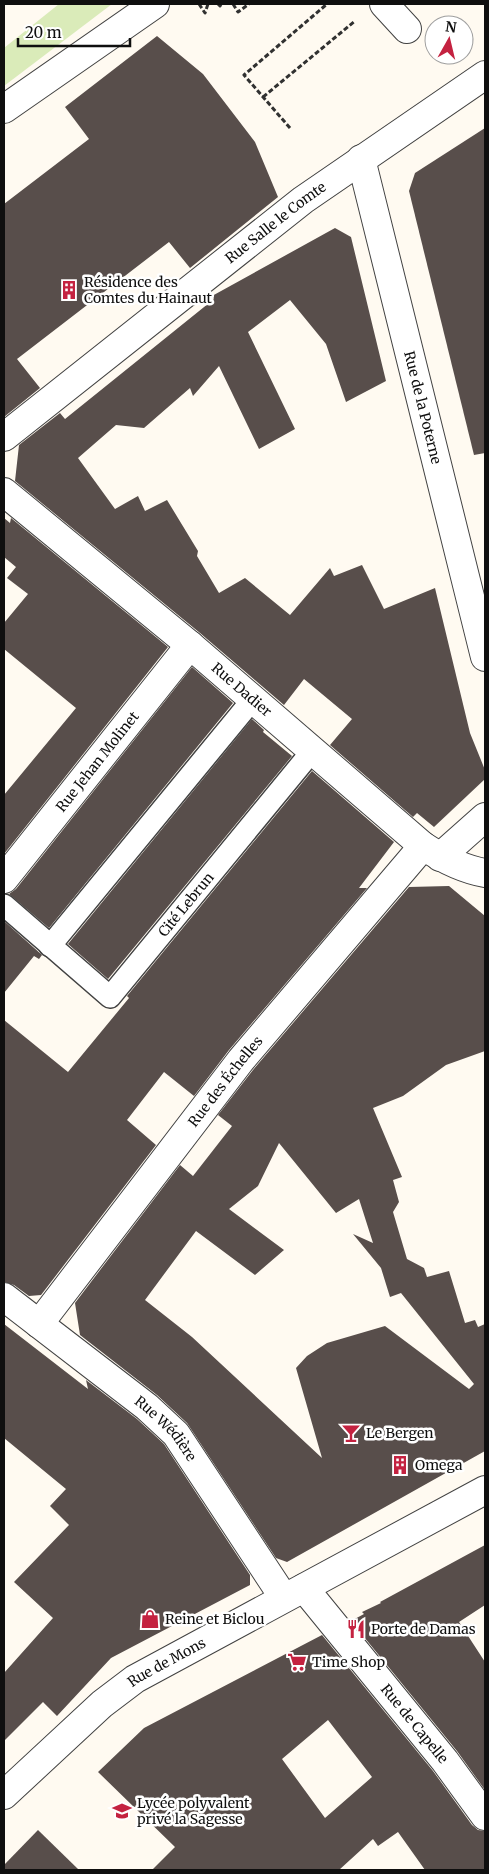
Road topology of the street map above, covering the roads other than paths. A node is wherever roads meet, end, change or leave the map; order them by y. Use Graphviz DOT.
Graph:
graph roads {
  1 [pos="155,4"];
  2 [pos="373,10"];
  3 [pos="407,29"];
  4 [pos="485,75"];
  5 [pos="4,109"];
  6 [pos="361,159"];
  7 [pos="4,437"];
  8 [pos="4,492"];
  9 [pos="190,645"];
  10 [pos="485,657"];
  11 [pos="253,699"];
  12 [pos="313,750"];
  13 [pos="485,817"];
  14 [pos="432,852"];
  15 [pos="485,873"];
  16 [pos="4,879"];
  17 [pos="4,906"];
  18 [pos="50,946"];
  19 [pos="4,1297"];
  20 [pos="39,1324"];
  21 [pos="485,1490"];
  22 [pos="294,1593"];
  23 [pos="4,1795"];
  24 [pos="485,1816"];
  1 -- 5 [label="street"];
  2 -- 3 [label="street"];
  4 -- 6 [label="street, Rue Salle le Comte"];
  6 -- 7 [label="street, Rue Salle le Comte"];
  6 -- 10 [label="street, Rue de la Poterne"];
  8 -- 9 [label="street, Rue Dadier"];
  9 -- 11 [label="street, Rue Dadier"];
  9 -- 16 [label="street, Rue Jehan Molinet"];
  11 -- 12 [label="street, Rue Dadier"];
  11 -- 18 [label="lane"];
  12 -- 14 [label="street, Rue Dadier"];
  12 -- 18 [label="lane, Cité Lebrun"];
  13 -- 14 [label="street, Rue des Échelles"];
  14 -- 15 [label="street, Rue Dadier"];
  14 -- 20 [label="street, Rue des Échelles"];
  17 -- 18 [label="lane, Cité Lebrun"];
  19 -- 20 [label="street, Rue Wédière"];
  20 -- 22 [label="street, Rue Wédière"];
  21 -- 22 [label="street, Rue de Mons"];
  22 -- 23 [label="street, Rue de Mons"];
  22 -- 24 [label="street, Rue de Capelle"];
}
